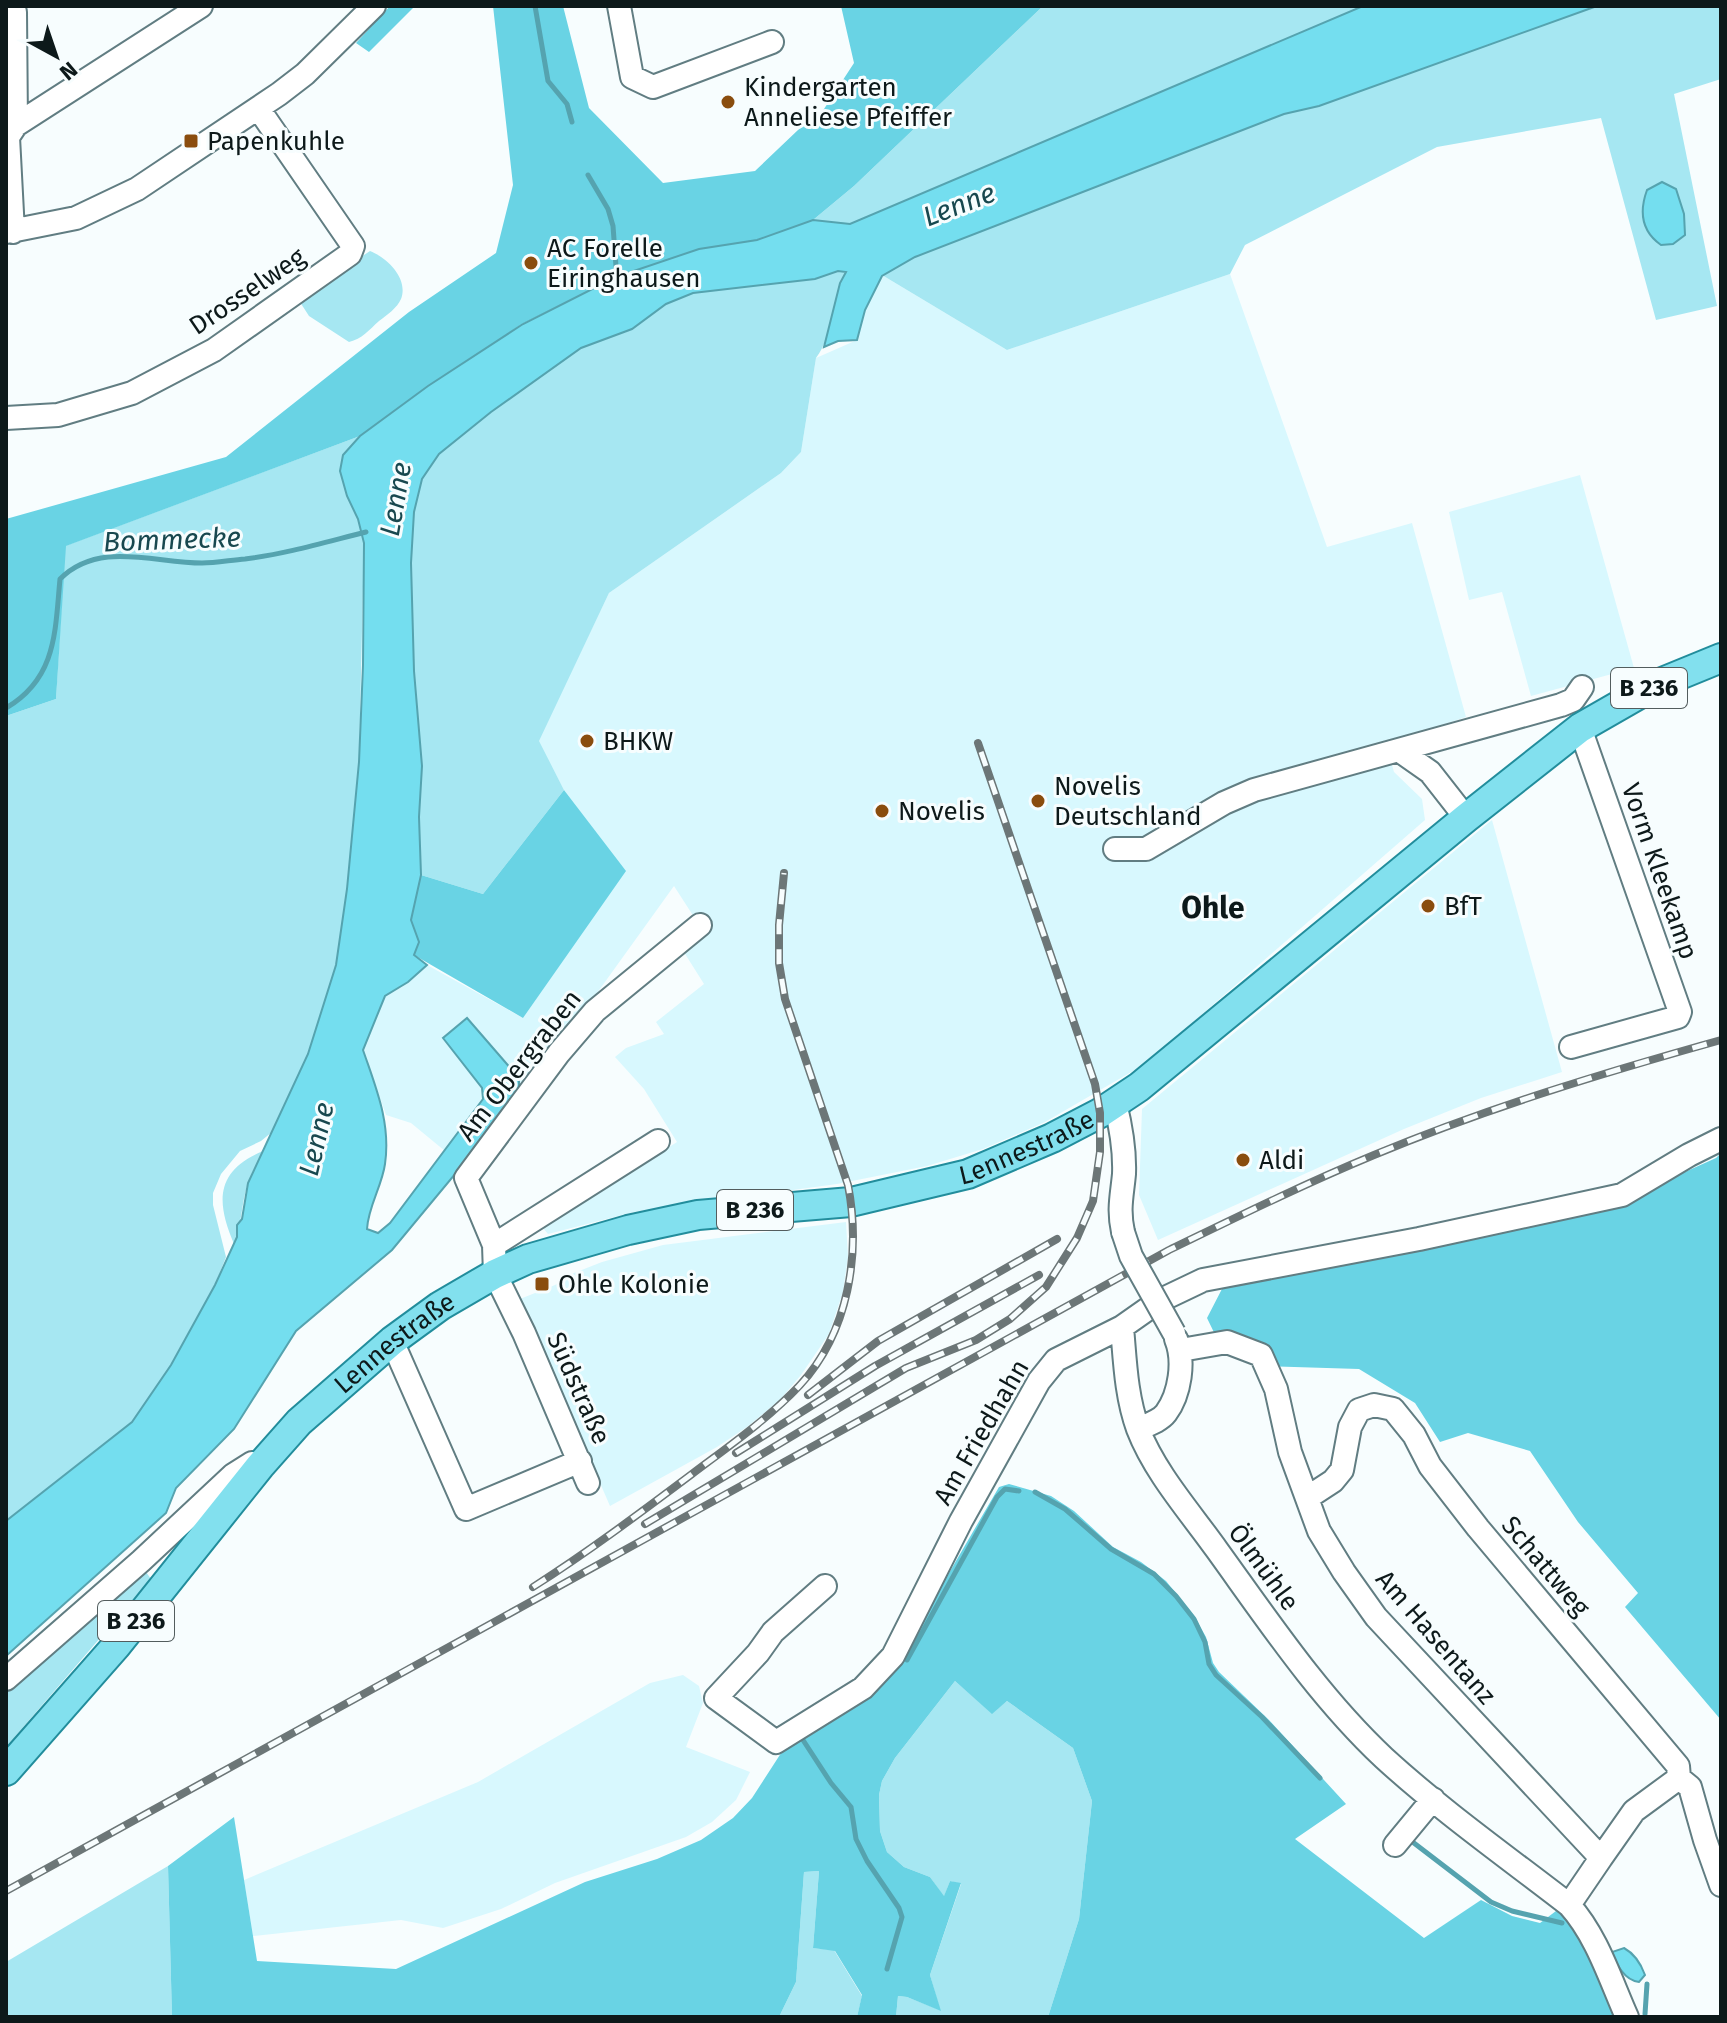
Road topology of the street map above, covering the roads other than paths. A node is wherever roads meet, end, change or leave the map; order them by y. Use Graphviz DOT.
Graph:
graph roads {
  1 [pos="201,6"];
  2 [pos="374,6"];
  3 [pos="619,6"];
  4 [pos="17,8"];
  5 [pos="772,42"];
  6 [pos="258,108"];
  7 [pos="11,125"];
  8 [pos="9,232"];
  9 [pos="6,418"];
  10 [pos="1721,658"];
  11 [pos="1582,687"];
  12 [pos="1580,728"];
  13 [pos="1400,751"];
  14 [pos="1466,818"];
  15 [pos="1115,849"];
  16 [pos="700,925"];
  17 [pos="1571,1047"];
  18 [pos="1115,1103"];
  19 [pos="1721,1139"];
  20 [pos="658,1141"];
  21 [pos="494,1245"];
  22 [pos="495,1274"];
  23 [pos="1122,1327"];
  24 [pos="392,1341"];
  25 [pos="1177,1342"];
  26 [pos="1138,1429"];
  27 [pos="580,1461"];
  28 [pos="260,1466"];
  29 [pos="588,1483"];
  30 [pos="1307,1498"];
  31 [pos="825,1586"];
  32 [pos="6,1679"];
  33 [pos="6,1771"];
  34 [pos="1679,1778"];
  35 [pos="1433,1799"];
  36 [pos="1395,1845"];
  37 [pos="1601,1858"];
  38 [pos="1721,1885"];
  39 [pos="1569,1905"];
  40 [pos="1627,2017"];
  1 -- 7 [label="street"];
  2 -- 6 [label="street"];
  3 -- 5 [label="street"];
  4 -- 7 [label="street"];
  6 -- 8 [label="street"];
  6 -- 9 [label="street, Drosselweg"];
  7 -- 8 [label="street"];
  10 -- 12 [label="main road, Lennestraße / B 236"];
  11 -- 13 [label="street"];
  12 -- 14 [label="main road, Lennestraße / B 236"];
  12 -- 17 [label="street, Vorm Kleekamp"];
  13 -- 14 [label="street"];
  13 -- 15 [label="street"];
  14 -- 18 [label="main road, Lennestraße / B 236"];
  16 -- 21 [label="street, Am Obergraben"];
  18 -- 22 [label="main road, Lennestraße / B 236"];
  18 -- 25 [label="street, bridge"];
  19 -- 23 [label="street, Am Friedhahn"];
  20 -- 21 [label="street"];
  21 -- 22 [label="street, Am Obergraben"];
  22 -- 24 [label="main road, Lennestraße / B 236"];
  22 -- 27 [label="street, Südstraße"];
  23 -- 26 [label="street, Ölmühle"];
  23 -- 31 [label="street, Am Friedhahn"];
  24 -- 27 [label="street"];
  24 -- 28 [label="main road, Lennestraße / B 236"];
  25 -- 26 [label="street"];
  25 -- 30 [label="street, Am Hasentanz"];
  26 -- 35 [label="street, Ölmühle"];
  27 -- 29 [label="street, Südstraße"];
  28 -- 32 [label="street, Lennestraße"];
  28 -- 33 [label="main road, Lennestraße / B 236"];
  30 -- 34 [label="street, Schattweg"];
  30 -- 37 [label="street, Am Hasentanz"];
  34 -- 37 [label="street"];
  34 -- 38 [label="street"];
  35 -- 36 [label="street"];
  35 -- 39 [label="street, Ölmühle"];
  37 -- 39 [label="street"];
  39 -- 40 [label="street, Ölmühle"];
}
